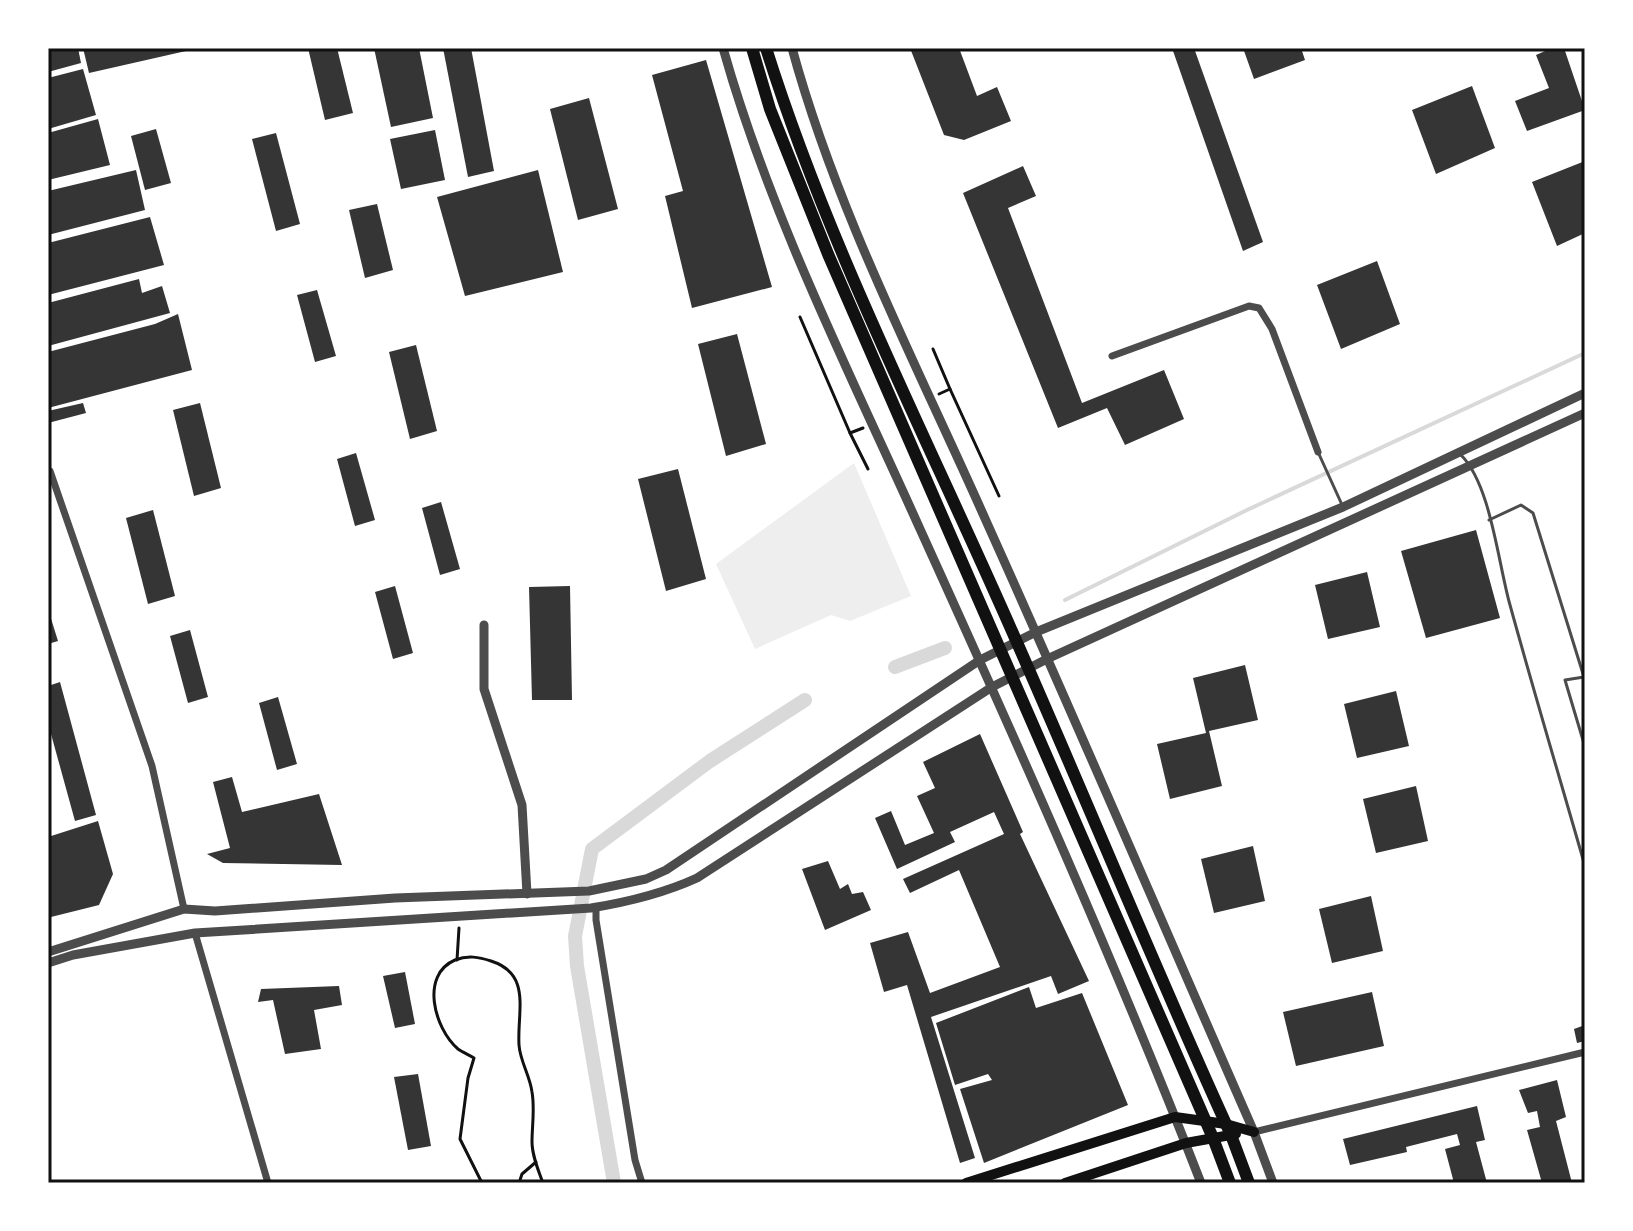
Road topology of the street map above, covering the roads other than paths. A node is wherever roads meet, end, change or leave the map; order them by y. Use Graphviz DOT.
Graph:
graph roads {
  1 [pos="723,48"];
  2 [pos="752,48"];
  3 [pos="766,48"];
  4 [pos="792,48"];
  5 [pos="1112,356"];
  6 [pos="1585,393"];
  7 [pos="1585,413"];
  8 [pos="1318,452"];
  9 [pos="1458,452"];
  10 [pos="1470,464"];
  11 [pos="50,471"];
  12 [pos="1343,507"];
  13 [pos="1489,520"];
  14 [pos="484,625"];
  15 [pos="1036,632"];
  16 [pos="1017,642"];
  17 [pos="999,650"];
  18 [pos="1047,659"];
  19 [pos="980,660"];
  20 [pos="1029,668"];
  21 [pos="1012,677"];
  22 [pos="992,687"];
  23 [pos="1585,747"];
  24 [pos="1585,866"];
  25 [pos="527,894"];
  26 [pos="594,908"];
  27 [pos="184,909"];
  28 [pos="195,933"];
  29 [pos="48,952"];
  30 [pos="48,963"];
  31 [pos="1585,1052"];
  32 [pos="1175,1117"];
  33 [pos="1205,1121"];
  34 [pos="1228,1129"];
  35 [pos="1254,1132"];
  36 [pos="1213,1138"];
  37 [pos="1186,1143"];
  38 [pos="268,1183"];
  39 [pos="642,1183"];
  40 [pos="966,1183"];
  41 [pos="1065,1183"];
  42 [pos="1201,1183"];
  43 [pos="1230,1183"];
  44 [pos="1249,1183"];
  45 [pos="1273,1183"];
  1 -- 19 [label="street"];
  2 -- 17 [label="highway"];
  3 -- 16 [label="highway"];
  4 -- 15 [label="street"];
  5 -- 8 [label="street"];
  6 -- 9 [label="street"];
  7 -- 10 [label="street"];
  8 -- 12 [label="lane"];
  9 -- 10 [label="lane"];
  9 -- 12 [label="street"];
  10 -- 13 [label="lane"];
  10 -- 18 [label="street"];
  11 -- 27 [label="street"];
  12 -- 15 [label="street"];
  13 -- 23 [label="lane"];
  13 -- 24 [label="lane"];
  14 -- 25 [label="street"];
  15 -- 16 [label="street"];
  15 -- 18 [label="street"];
  16 -- 17 [label="street"];
  16 -- 20 [label="highway"];
  17 -- 19 [label="street"];
  17 -- 21 [label="highway"];
  18 -- 20 [label="street"];
  18 -- 35 [label="street"];
  19 -- 22 [label="street"];
  19 -- 25 [label="street"];
  20 -- 21 [label="street"];
  20 -- 34 [label="highway"];
  21 -- 22 [label="street"];
  21 -- 33 [label="highway"];
  22 -- 26 [label="street"];
  22 -- 32 [label="street"];
  25 -- 27 [label="street"];
  26 -- 28 [label="street"];
  26 -- 39 [label="street"];
  27 -- 29 [label="street"];
  28 -- 30 [label="street"];
  28 -- 38 [label="street"];
  31 -- 35 [label="street"];
  32 -- 33 [label="main road"];
  32 -- 37 [label="street"];
  32 -- 40 [label="main road"];
  33 -- 34 [label="main road"];
  33 -- 36 [label="highway"];
  34 -- 35 [label="main road"];
  34 -- 36 [label="main road"];
  34 -- 44 [label="highway"];
  35 -- 45 [label="street"];
  36 -- 37 [label="main road"];
  36 -- 43 [label="highway"];
  37 -- 41 [label="main road"];
  37 -- 42 [label="street"];
}
